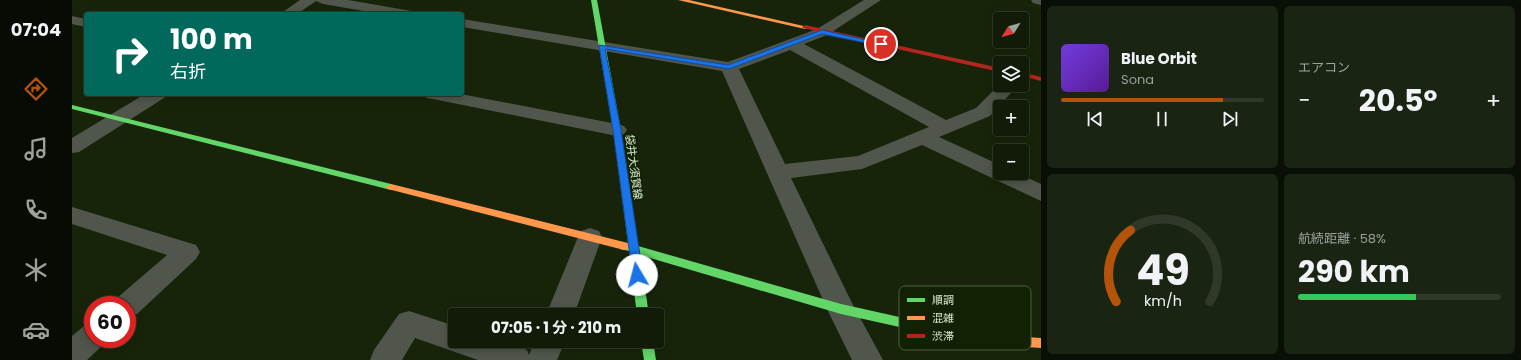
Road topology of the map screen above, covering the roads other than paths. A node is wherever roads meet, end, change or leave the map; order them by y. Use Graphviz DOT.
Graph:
graph roads {
  1 [pos="310,0"];
  2 [pos="323,0"];
  3 [pos="594,0"];
  4 [pos="681,0"];
  5 [pos="874,0"];
  6 [pos="290,12"];
  7 [pos="394,12"];
  8 [pos="72,20"];
  9 [pos="84,23"];
  10 [pos="464,23"];
  11 [pos="822,32"];
  12 [pos="791,44"];
  13 [pos="601,47"];
  14 [pos="729,67"];
  15 [pos="993,69"];
  16 [pos="1029,76"];
  17 [pos="1041,79"];
  18 [pos="1002,92"];
  19 [pos="155,96"];
  20 [pos="443,96"];
  21 [pos="72,107"];
  22 [pos="118,119"];
  23 [pos="946,128"];
  24 [pos="617,130"];
  25 [pos="924,138"];
  26 [pos="72,148"];
  27 [pos="778,172"];
  28 [pos="1041,193"];
  29 [pos="72,215"];
  30 [pos="590,237"];
  31 [pos="633,248"];
  32 [pos="136,298"];
  33 [pos="563,308"];
  34 [pos="642,308"];
  35 [pos="841,308"];
  36 [pos="899,321"];
  37 [pos="448,337"];
  38 [pos="1031,343"];
  39 [pos="84,344"];
  40 [pos="1041,344"];
  41 [pos="481,348"];
  42 [pos="547,348"];
  43 [pos="648,348"];
  44 [pos="72,355"];
  45 [pos="385,360"];
  46 [pos="516,360"];
  47 [pos="542,360"];
  48 [pos="650,360"];
  49 [pos="868,360"];
  1 -- 6 [label="street"];
  2 -- 7 [label="street"];
  3 -- 13 [label="street, 袋井大須賀線"];
  4 -- 11 [label="street"];
  5 -- 11 [label="street"];
  8 -- 9 [label="street"];
  10 -- 13 [label="street"];
  11 -- 12 [label="street"];
  11 -- 15 [label="street"];
  12 -- 14 [label="street"];
  12 -- 23 [label="street"];
  13 -- 14 [label="street"];
  13 -- 24 [label="street, 袋井大須賀線"];
  14 -- 27 [label="street"];
  16 -- 17 [label="street"];
  18 -- 23 [label="street"];
  19 -- 22 [label="street"];
  20 -- 24 [label="street"];
  21 -- 22 [label="street"];
  22 -- 26 [label="street"];
  22 -- 30 [label="street"];
  23 -- 25 [label="street"];
  24 -- 31 [label="street, 袋井大須賀線"];
  25 -- 27 [label="street"];
  25 -- 28 [label="street"];
  27 -- 35 [label="street"];
  29 -- 32 [label="street"];
  30 -- 31 [label="street"];
  30 -- 33 [label="street"];
  31 -- 34 [label="street, 袋井大須賀線"];
  31 -- 35 [label="street"];
  35 -- 36 [label="street"];
  35 -- 49 [label="street"];
  37 -- 45 [label="street"];
  38 -- 40 [label="street"];
  39 -- 44 [label="street"];
  41 -- 46 [label="street"];
  42 -- 47 [label="street"];
  43 -- 48 [label="street"];
}
